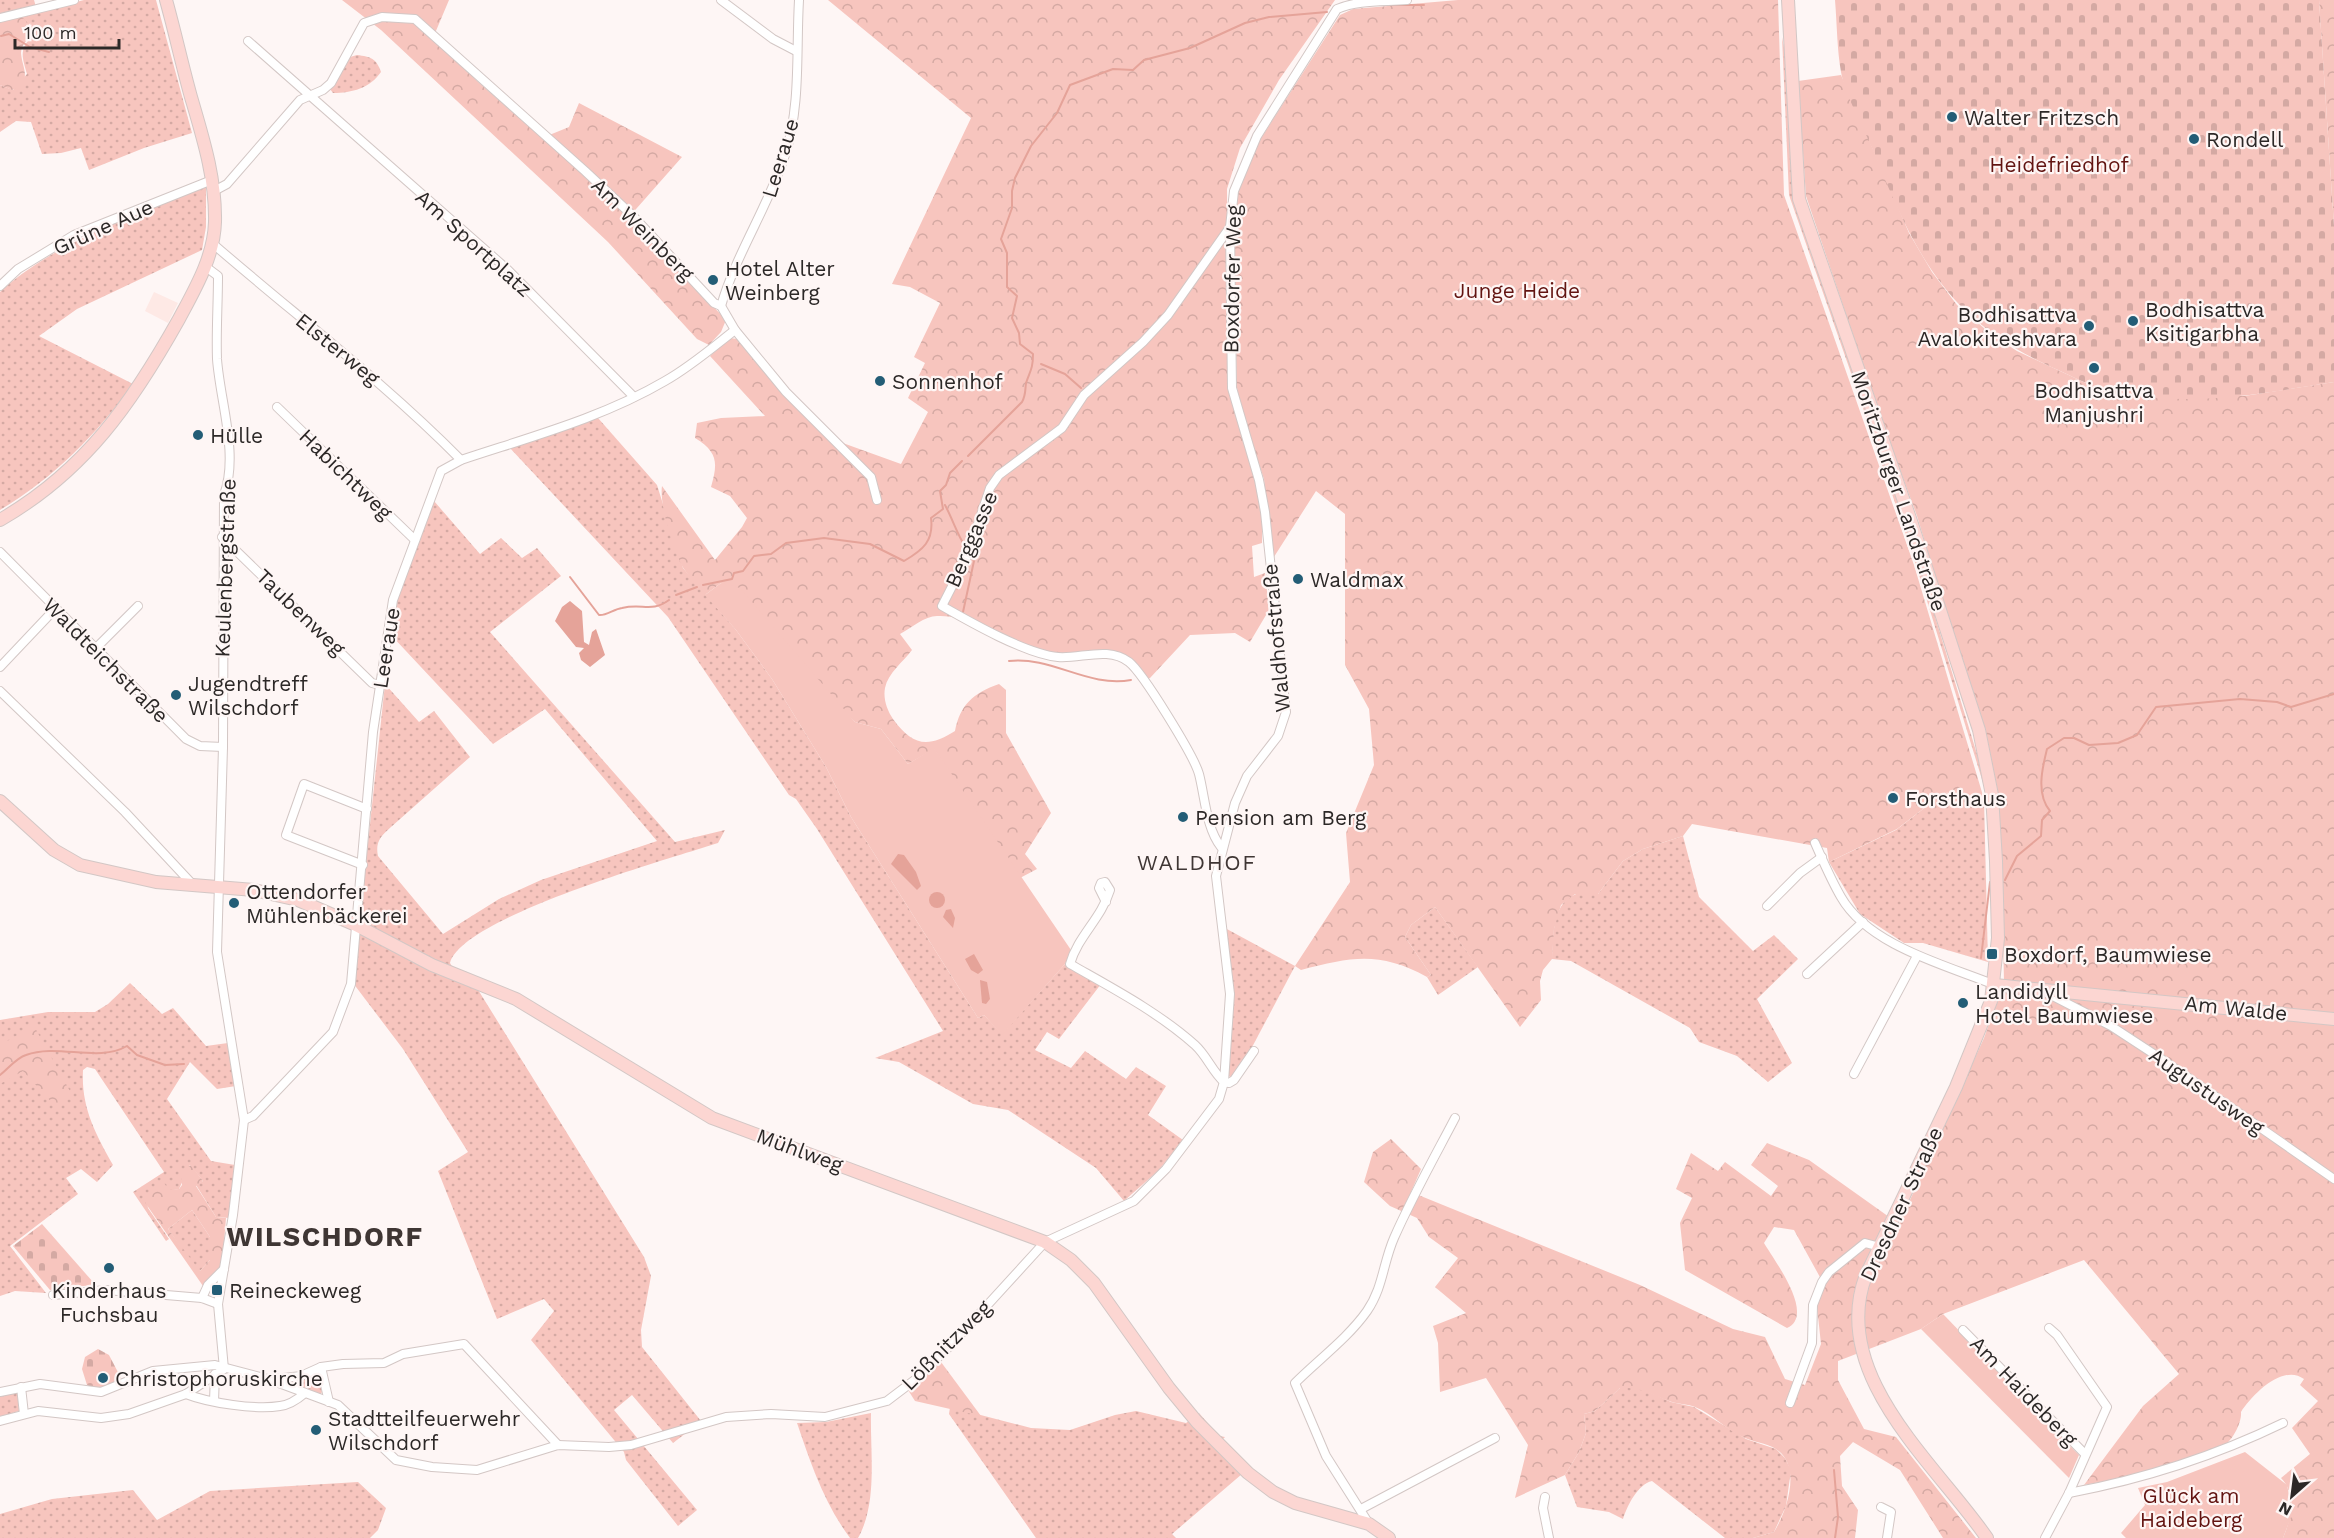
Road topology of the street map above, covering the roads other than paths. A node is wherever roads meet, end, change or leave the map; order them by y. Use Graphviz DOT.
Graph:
graph roads {
  1 [pos="74,0"];
  2 [pos="166,0"];
  3 [pos="721,0"];
  4 [pos="799,0"];
  5 [pos="1407,0"];
  6 [pos="1788,0"];
  7 [pos="0,18"];
  8 [pos="248,41"];
  9 [pos="796,51"];
  10 [pos="308,96"];
  11 [pos="213,186"];
  12 [pos="1230,228"];
  13 [pos="212,243"];
  14 [pos="206,267"];
  15 [pos="0,286"];
  16 [pos="721,306"];
  17 [pos="735,330"];
  18 [pos="634,397"];
  19 [pos="278,407"];
  20 [pos="461,460"];
  21 [pos="877,500"];
  22 [pos="0,520"];
  23 [pos="1266,536"];
  24 [pos="222,537"];
  25 [pos="415,540"];
  26 [pos="0,552"];
  27 [pos="138,606"];
  28 [pos="54,610"];
  29 [pos="95,649"];
  30 [pos="0,667"];
  31 [pos="380,685"];
  32 [pos="0,691"];
  33 [pos="223,747"];
  34 [pos="0,801"];
  35 [pos="367,809"];
  36 [pos="1815,843"];
  37 [pos="1221,847"];
  38 [pos="1822,857"];
  39 [pos="363,865"];
  40 [pos="194,886"];
  41 [pos="218,888"];
  42 [pos="1106,902"];
  43 [pos="1767,906"];
  44 [pos="1863,922"];
  45 [pos="356,926"];
  46 [pos="1917,956"];
  47 [pos="1807,974"];
  48 [pos="1995,985"];
  49 [pos="2045,991"];
  50 [pos="2334,1018"];
  51 [pos="1254,1051"];
  52 [pos="1854,1074"];
  53 [pos="1224,1082"];
  54 [pos="1455,1118"];
  55 [pos="244,1120"];
  56 [pos="2334,1179"];
  57 [pos="1045,1242"];
  58 [pos="1880,1247"];
  59 [pos="224,1269"];
  60 [pos="53,1295"];
  61 [pos="202,1298"];
  62 [pos="218,1304"];
  63 [pos="2049,1328"];
  64 [pos="1963,1330"];
  65 [pos="321,1367"];
  66 [pos="224,1369"];
  67 [pos="215,1374"];
  68 [pos="268,1379"];
  69 [pos="21,1387"];
  70 [pos="0,1392"];
  71 [pos="305,1393"];
  72 [pos="186,1394"];
  73 [pos="214,1401"];
  74 [pos="329,1402"];
  75 [pos="1790,1403"];
  76 [pos="24,1414"];
  77 [pos="0,1421"];
  78 [pos="2283,1423"];
  79 [pos="1495,1438"];
  80 [pos="558,1445"];
  81 [pos="2084,1453"];
  82 [pos="2069,1493"];
  83 [pos="1545,1497"];
  84 [pos="1881,1507"];
  85 [pos="1361,1509"];
  86 [pos="1369,1524"];
  87 [pos="1389,1538"];
  88 [pos="1549,1538"];
  89 [pos="1887,1538"];
  90 [pos="1987,1538"];
  91 [pos="2045,1538"];
  1 -- 7 [label="street"];
  2 -- 11 [label="main road"];
  3 -- 9 [label="street"];
  4 -- 9 [label="street, Leeraue"];
  5 -- 12 [label="street, Boxdorfer Weg"];
  6 -- 48 [label="main road, Moritzburger Landstraße"];
  8 -- 10 [label="street, Am Sportplatz"];
  9 -- 16 [label="street, Leeraue"];
  10 -- 11 [label="street"];
  10 -- 16 [label="street, Am Weinberg"];
  10 -- 18 [label="street, Am Sportplatz"];
  11 -- 13 [label="main road"];
  11 -- 15 [label="street, Grüne Aue"];
  12 -- 23 [label="street, Boxdorfer Weg"];
  12 -- 37 [label="street, Berggasse"];
  13 -- 14 [label="main road"];
  13 -- 20 [label="street, Elsterweg"];
  14 -- 22 [label="main road"];
  14 -- 24 [label="street, Keulenbergstraße"];
  16 -- 17 [label="street, Am Weinberg"];
  17 -- 18 [label="street, Leeraue"];
  17 -- 21 [label="street, Am Weinberg"];
  18 -- 20 [label="street, Leeraue"];
  19 -- 25 [label="street, Habichtweg"];
  20 -- 25 [label="street, Leeraue"];
  23 -- 37 [label="street, Waldhofstraße"];
  24 -- 31 [label="street, Taubenweg"];
  24 -- 33 [label="street, Keulenbergstraße"];
  25 -- 31 [label="street, Leeraue"];
  26 -- 28 [label="street, Waldteichstraße"];
  27 -- 29 [label="street"];
  28 -- 29 [label="street, Waldteichstraße"];
  28 -- 30 [label="street"];
  29 -- 33 [label="street, Waldteichstraße"];
  31 -- 35 [label="street, Leeraue"];
  32 -- 40 [label="street"];
  33 -- 41 [label="street, Keulenbergstraße"];
  34 -- 40 [label="main road, Mühlweg"];
  35 -- 39 [label="street, Leeraue"];
  35 -- 39 [label="street"];
  36 -- 38 [label="street"];
  37 -- 53 [label="street, Waldhofstraße"];
  38 -- 43 [label="street"];
  38 -- 44 [label="street"];
  39 -- 45 [label="street, Leeraue"];
  40 -- 41 [label="main road, Mühlweg"];
  41 -- 45 [label="main road, Mühlweg"];
  41 -- 55 [label="street, Keulenbergstraße"];
  42 -- 53 [label="street"];
  44 -- 46 [label="street"];
  44 -- 47 [label="street"];
  45 -- 55 [label="street, Leeraue"];
  45 -- 57 [label="main road, Mühlweg"];
  46 -- 48 [label="street"];
  46 -- 52 [label="street"];
  48 -- 49 [label="main road, Am Walde"];
  48 -- 58 [label="main road, Dresdner Straße"];
  49 -- 50 [label="main road, Am Walde"];
  49 -- 56 [label="street, Augustusweg"];
  51 -- 53 [label="street, Lößnitzweg"];
  53 -- 57 [label="street, Lößnitzweg"];
  54 -- 85 [label="street"];
  55 -- 59 [label="street, Keulenbergstraße"];
  57 -- 80 [label="street, Lößnitzweg"];
  57 -- 86 [label="main road, Mühlweg"];
  58 -- 75 [label="street"];
  58 -- 90 [label="main road, Dresdner Straße"];
  59 -- 61 [label="street"];
  59 -- 62 [label="street, Keulenbergstraße"];
  60 -- 61 [label="street"];
  61 -- 62 [label="street"];
  62 -- 66 [label="street, Keulenbergstraße"];
  63 -- 81 [label="street"];
  64 -- 81 [label="street, Am Haideberg"];
  65 -- 68 [label="street"];
  65 -- 74 [label="street"];
  65 -- 80 [label="street"];
  66 -- 67 [label="street"];
  66 -- 68 [label="street"];
  66 -- 69 [label="street"];
  67 -- 72 [label="street"];
  67 -- 73 [label="street"];
  68 -- 71 [label="street"];
  69 -- 70 [label="street"];
  69 -- 76 [label="street"];
  71 -- 73 [label="street"];
  71 -- 74 [label="street"];
  72 -- 73 [label="street"];
  72 -- 76 [label="street"];
  74 -- 80 [label="street, Lößnitzweg"];
  76 -- 77 [label="street"];
  78 -- 82 [label="street"];
  79 -- 85 [label="street"];
  81 -- 82 [label="street"];
  82 -- 91 [label="street"];
  83 -- 88 [label="street"];
  84 -- 89 [label="street"];
  85 -- 86 [label="street"];
  86 -- 87 [label="main road, Mühlweg"];
}
